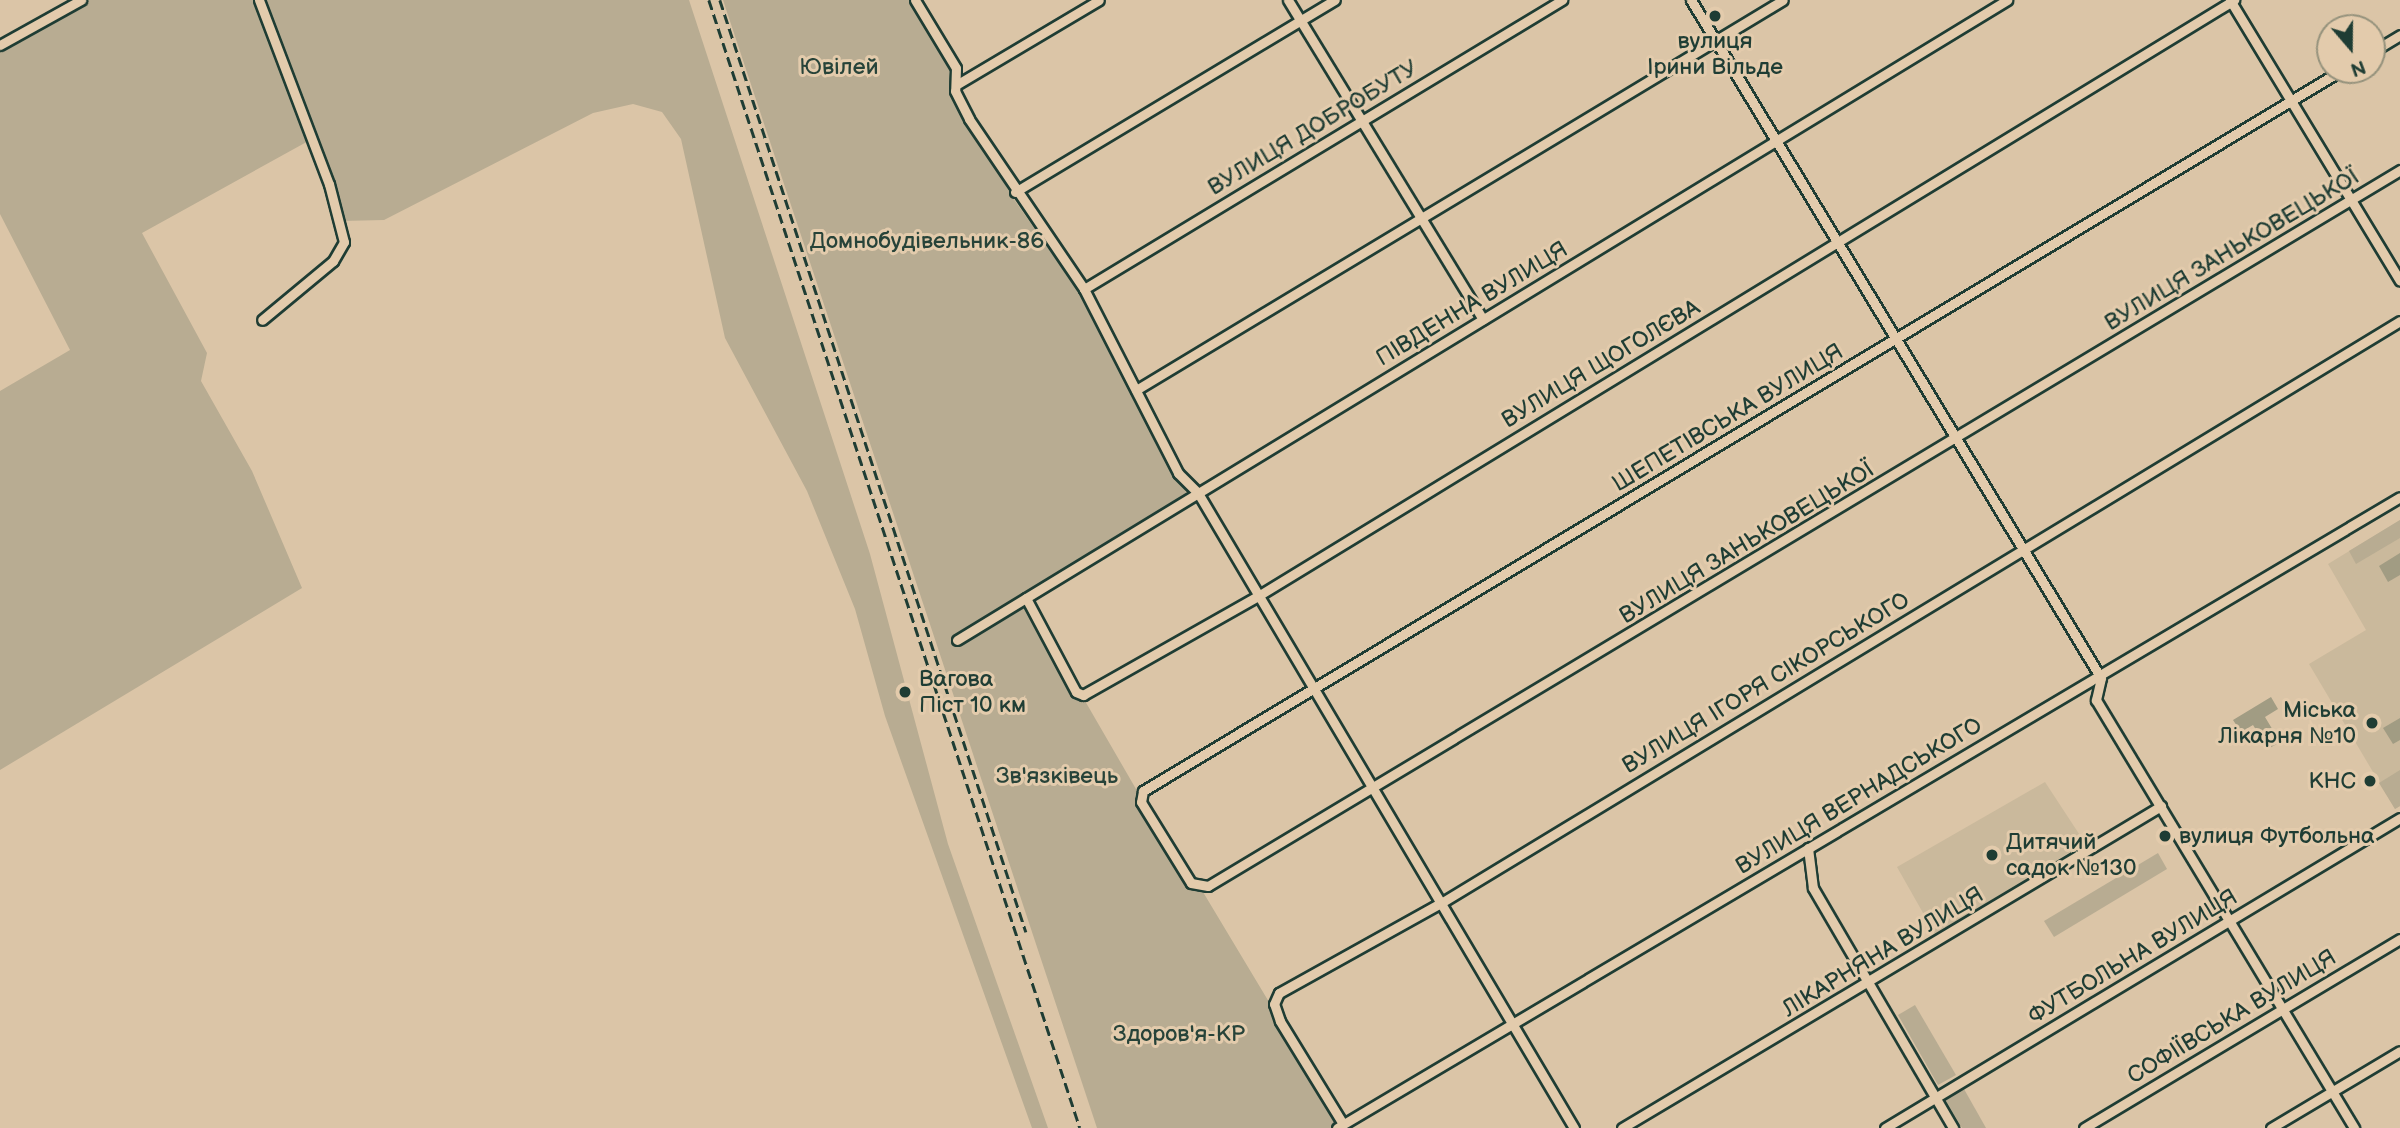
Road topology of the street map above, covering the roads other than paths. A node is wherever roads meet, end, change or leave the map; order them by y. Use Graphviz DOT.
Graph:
graph roads {
  1 [pos="81,0"];
  2 [pos="258,0"];
  3 [pos="915,0"];
  4 [pos="1099,0"];
  5 [pos="1288,0"];
  6 [pos="1335,0"];
  7 [pos="1562,0"];
  8 [pos="1691,0"];
  9 [pos="1783,0"];
  10 [pos="2007,0"];
  11 [pos="2232,1"];
  12 [pos="1300,21"];
  13 [pos="1715,41"];
  14 [pos="0,45"];
  15 [pos="2319,84"];
  16 [pos="956,85"];
  17 [pos="2291,101"];
  18 [pos="1362,121"];
  19 [pos="1777,140"];
  20 [pos="2400,170"];
  21 [pos="1016,192"];
  22 [pos="2351,200"];
  23 [pos="1421,218"];
  24 [pos="1840,240"];
  25 [pos="2400,281"];
  26 [pos="1084,289"];
  27 [pos="1483,319"];
  28 [pos="262,320"];
  29 [pos="2400,321"];
  30 [pos="1897,339"];
  31 [pos="1136,390"];
  32 [pos="1957,440"];
  33 [pos="1198,493"];
  34 [pos="2400,497"];
  35 [pos="2024,551"];
  36 [pos="1258,596"];
  37 [pos="1026,598"];
  38 [pos="957,640"];
  39 [pos="2101,678"];
  40 [pos="1313,690"];
  41 [pos="1371,789"];
  42 [pos="1141,802"];
  43 [pos="2161,806"];
  44 [pos="2400,818"];
  45 [pos="1808,848"];
  46 [pos="1441,903"];
  47 [pos="2230,922"];
  48 [pos="2400,939"];
  49 [pos="1870,984"];
  50 [pos="2283,1010"];
  51 [pos="1514,1025"];
  52 [pos="2400,1051"];
  53 [pos="2332,1092"];
  54 [pos="1936,1097"];
  55 [pos="1340,1126"];
  56 [pos="1574,1128"];
  57 [pos="1622,1128"];
  58 [pos="1885,1128"];
  59 [pos="1953,1128"];
  60 [pos="2084,1128"];
  61 [pos="2271,1128"];
  62 [pos="2354,1128"];
  1 -- 14 [label="street"];
  2 -- 28 [label="street"];
  3 -- 16 [label="street"];
  4 -- 16 [label="street"];
  5 -- 12 [label="street"];
  6 -- 12 [label="street"];
  7 -- 18 [label="street, ВУЛИЦЯ ДОБРОБУТУ"];
  8 -- 13 [label="street"];
  9 -- 13 [label="street"];
  10 -- 19 [label="street, ПІВДЕННА ВУЛИЦЯ"];
  11 -- 17 [label="street"];
  11 -- 24 [label="street, ВУЛИЦЯ ЩОГОЛЄВА"];
  12 -- 18 [label="street"];
  12 -- 21 [label="street"];
  13 -- 19 [label="street"];
  13 -- 23 [label="street"];
  15 -- 17 [label="street, ШЕПЕТІВСЬКА ВУЛИЦЯ"];
  16 -- 21 [label="street"];
  17 -- 22 [label="street"];
  17 -- 30 [label="street, ШЕПЕТІВСЬКА ВУЛИЦЯ"];
  18 -- 23 [label="street"];
  18 -- 26 [label="street, ВУЛИЦЯ ДОБРОБУТУ"];
  19 -- 24 [label="street"];
  19 -- 27 [label="street, ПІВДЕННА ВУЛИЦЯ"];
  20 -- 22 [label="street, ВУЛИЦЯ ЗАНЬКОВЕЦЬКОЇ"];
  21 -- 26 [label="street"];
  22 -- 25 [label="street"];
  22 -- 32 [label="street, ВУЛИЦЯ ЗАНЬКОВЕЦЬКОЇ"];
  23 -- 27 [label="street"];
  23 -- 31 [label="street"];
  24 -- 30 [label="street"];
  24 -- 36 [label="street, ВУЛИЦЯ ЩОГОЛЄВА"];
  26 -- 31 [label="street"];
  27 -- 33 [label="street, ПІВДЕННА ВУЛИЦЯ"];
  29 -- 35 [label="street, ВУЛИЦЯ ІГОРЯ СІКОРСЬКОГО"];
  30 -- 32 [label="street"];
  30 -- 40 [label="street, ШЕПЕТІВСЬКА ВУЛИЦЯ"];
  31 -- 33 [label="street"];
  32 -- 35 [label="street"];
  32 -- 41 [label="street, ВУЛИЦЯ ЗАНЬКОВЕЦЬКОЇ"];
  33 -- 36 [label="street"];
  33 -- 37 [label="street, ПІВДЕННА ВУЛИЦЯ"];
  34 -- 39 [label="street, ВУЛИЦЯ ВЕРНАДСЬКОГО"];
  35 -- 39 [label="street"];
  35 -- 46 [label="street, ВУЛИЦЯ ІГОРЯ СІКОРСЬКОГО"];
  36 -- 37 [label="street, ВУЛИЦЯ ЩОГОЛЄВА"];
  36 -- 40 [label="street"];
  37 -- 38 [label="street, ПІВДЕННА ВУЛИЦЯ"];
  39 -- 43 [label="street"];
  39 -- 45 [label="street, ВУЛИЦЯ ВЕРНАДСЬКОГО"];
  40 -- 41 [label="street"];
  40 -- 42 [label="street, ШЕПЕТІВСЬКА ВУЛИЦЯ"];
  41 -- 42 [label="street, ВУЛИЦЯ ЗАНЬКОВЕЦЬКОЇ"];
  41 -- 46 [label="street"];
  43 -- 47 [label="street"];
  43 -- 49 [label="street, ЛІКАРНЯНА ВУЛИЦЯ"];
  44 -- 47 [label="street, ФУТБОЛЬНА ВУЛИЦЯ"];
  45 -- 49 [label="street"];
  45 -- 51 [label="street, ВУЛИЦЯ ВЕРНАДСЬКОГО"];
  46 -- 51 [label="street"];
  46 -- 55 [label="street, ВУЛИЦЯ ІГОРЯ СІКОРСЬКОГО"];
  47 -- 50 [label="street"];
  47 -- 54 [label="street, ФУТБОЛЬНА ВУЛИЦЯ"];
  48 -- 50 [label="street, СОФІЇВСЬКА ВУЛИЦЯ"];
  49 -- 54 [label="street"];
  49 -- 57 [label="street, ЛІКАРНЯНА ВУЛИЦЯ"];
  50 -- 53 [label="street"];
  50 -- 60 [label="street, СОФІЇВСЬКА ВУЛИЦЯ"];
  51 -- 55 [label="street, ВУЛИЦЯ ВЕРНАДСЬКОГО"];
  51 -- 56 [label="street"];
  52 -- 53 [label="street"];
  53 -- 61 [label="street"];
  53 -- 62 [label="street"];
  54 -- 58 [label="street, ФУТБОЛЬНА ВУЛИЦЯ"];
  54 -- 59 [label="street"];
}
